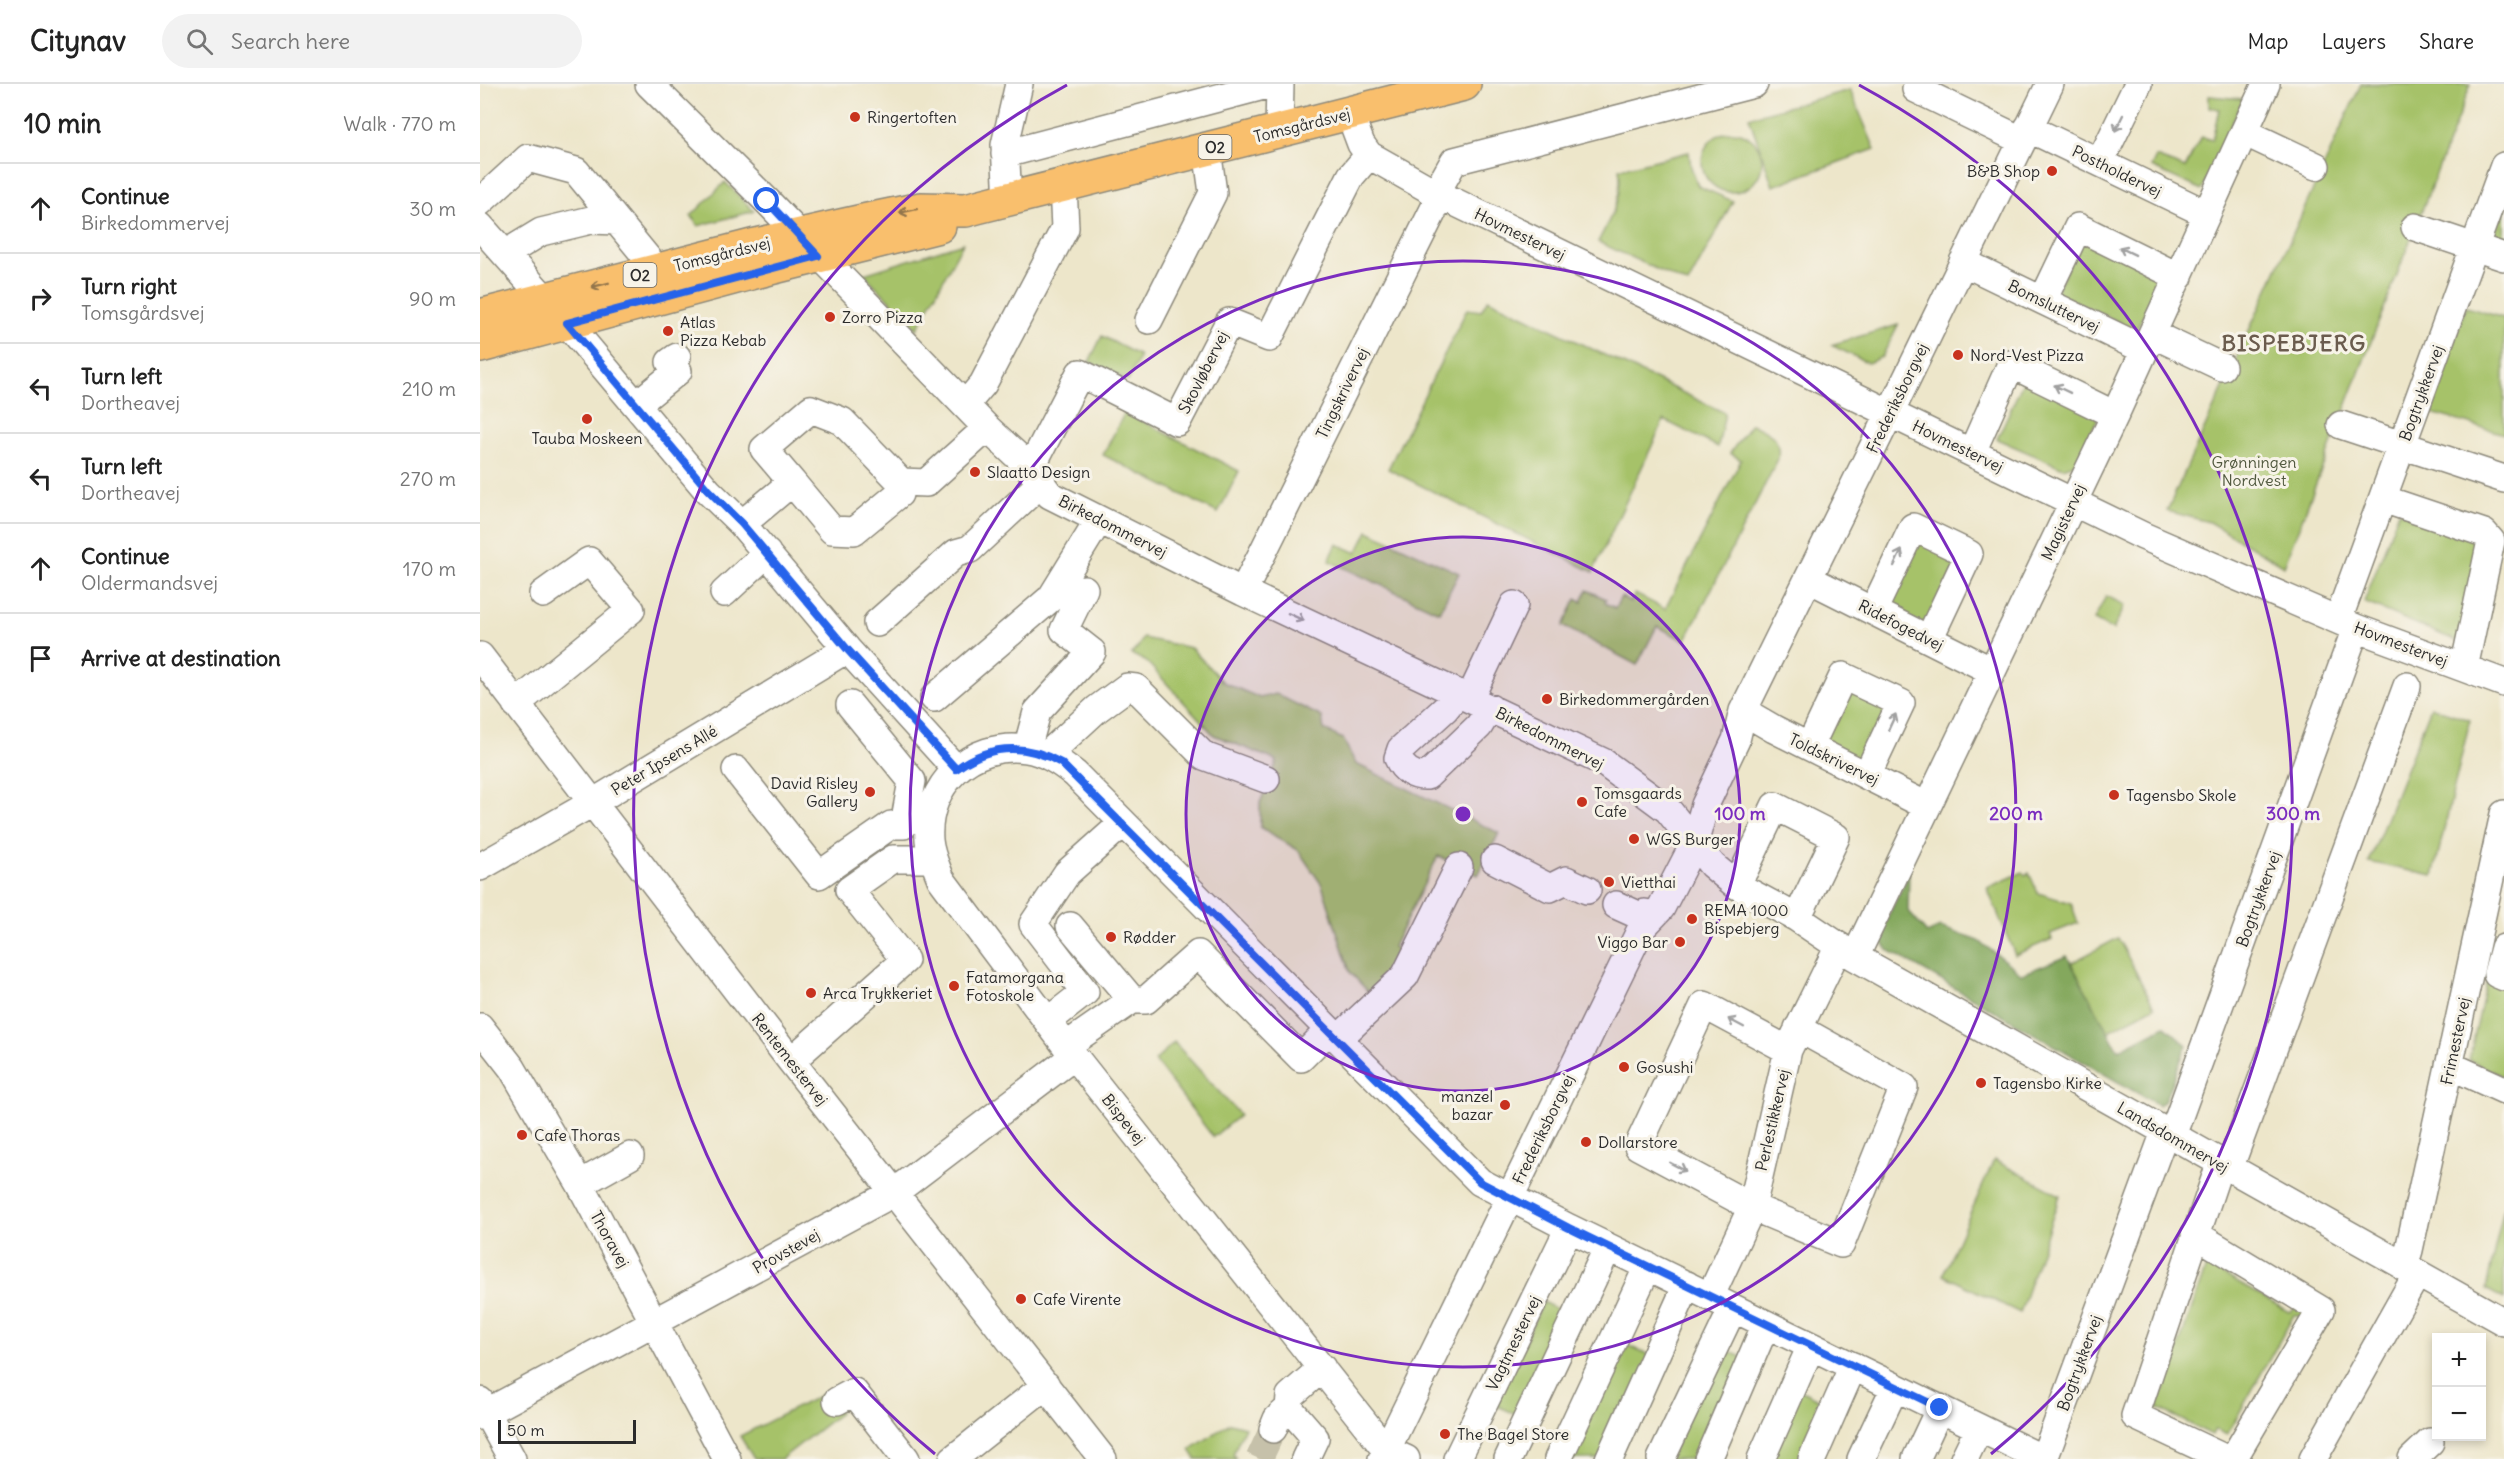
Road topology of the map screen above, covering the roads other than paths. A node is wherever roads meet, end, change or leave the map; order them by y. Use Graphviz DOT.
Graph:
graph roads {
  1 [pos="1019,84"];
  2 [pos="1271,84"];
  3 [pos="1280,84"];
  4 [pos="1464,84"];
  5 [pos="1754,84"];
  6 [pos="2049,84"];
  7 [pos="2138,84"];
  8 [pos="2266,84"];
  9 [pos="652,85"];
  10 [pos="1916,89"];
  11 [pos="1349,112"];
  12 [pos="1279,131"];
  13 [pos="2244,132"];
  14 [pos="2025,134"];
  15 [pos="1207,149"];
  16 [pos="1005,154"];
  17 [pos="1369,156"];
  18 [pos="2100,162"];
  19 [pos="2316,166"];
  20 [pos="2504,166"];
  21 [pos="1063,186"];
  22 [pos="1438,194"];
  23 [pos="1008,200"];
  24 [pos="480,202"];
  25 [pos="2207,214"];
  26 [pos="617,221"];
  27 [pos="480,226"];
  28 [pos="2415,227"];
  29 [pos="809,246"];
  30 [pos="2474,248"];
  31 [pos="505,254"];
  32 [pos="2504,257"];
  33 [pos="1963,262"];
  34 [pos="658,271"];
  35 [pos="2179,277"];
  36 [pos="545,299"];
  37 [pos="2043,300"];
  38 [pos="480,316"];
  39 [pos="1149,320"];
  40 [pos="567,323"];
  41 [pos="2141,341"];
  42 [pos="480,346"];
  43 [pos="677,357"];
  44 [pos="2222,367"];
  45 [pos="636,405"];
  46 [pos="965,405"];
  47 [pos="1890,413"];
  48 [pos="2115,415"];
  49 [pos="2341,425"];
  50 [pos="987,428"];
  51 [pos="2402,446"];
  52 [pos="1972,452"];
  53 [pos="1035,474"];
  54 [pos="2504,479"];
  55 [pos="792,482"];
  56 [pos="901,482"];
  57 [pos="2383,499"];
  58 [pos="2073,502"];
  59 [pos="1100,520"];
  60 [pos="742,524"];
  61 [pos="767,553"];
  62 [pos="1809,579"];
  63 [pos="1084,589"];
  64 [pos="1243,592"];
  65 [pos="723,593"];
  66 [pos="543,594"];
  67 [pos="1514,605"];
  68 [pos="1873,611"];
  69 [pos="877,623"];
  70 [pos="2347,624"];
  71 [pos="1929,639"];
  72 [pos="847,649"];
  73 [pos="480,656"];
  74 [pos="2464,668"];
  75 [pos="1992,670"];
  76 [pos="2504,683"];
  77 [pos="2407,686"];
  78 [pos="934,698"];
  79 [pos="1473,700"];
  80 [pos="516,704"];
  81 [pos="850,705"];
  82 [pos="1743,711"];
  83 [pos="1810,746"];
  84 [pos="1037,752"];
  85 [pos="736,770"];
  86 [pos="951,774"];
  87 [pos="1867,775"];
  88 [pos="1266,779"];
  89 [pos="912,781"];
  90 [pos="594,802"];
  91 [pos="1927,806"];
  92 [pos="2504,814"];
  93 [pos="1123,823"];
  94 [pos="1691,834"];
  95 [pos="932,859"];
  96 [pos="1495,860"];
  97 [pos="480,867"];
  98 [pos="1459,867"];
  99 [pos="1743,871"];
  100 [pos="1587,890"];
  101 [pos="1616,905"];
  102 [pos="1790,914"];
  103 [pos="2494,915"];
  104 [pos="1645,922"];
  105 [pos="1224,925"];
  106 [pos="1070,926"];
  107 [pos="2504,948"];
  108 [pos="1847,952"];
  109 [pos="1198,954"];
  110 [pos="2504,977"];
  111 [pos="1132,1000"];
  112 [pos="1047,1021"];
  113 [pos="480,1027"];
  114 [pos="1334,1035"];
  115 [pos="1793,1039"];
  116 [pos="1070,1051"];
  117 [pos="792,1061"];
  118 [pos="2450,1065"];
  119 [pos="2504,1090"];
  120 [pos="2169,1134"];
  121 [pos="630,1156"];
  122 [pos="2225,1167"];
  123 [pos="580,1184"];
  124 [pos="895,1192"];
  125 [pos="1509,1198"];
  126 [pos="1752,1207"];
  127 [pos="1569,1228"];
  128 [pos="2195,1234"];
  129 [pos="1608,1247"];
  130 [pos="1648,1266"];
  131 [pos="2410,1270"];
  132 [pos="1710,1296"];
  133 [pos="656,1322"];
  134 [pos="2504,1322"];
  135 [pos="1766,1324"];
  136 [pos="1811,1346"];
  137 [pos="1853,1366"];
  138 [pos="1322,1368"];
  139 [pos="1046,1385"];
  140 [pos="1895,1387"];
  141 [pos="837,1401"];
  142 [pos="1940,1408"];
  143 [pos="482,1410"];
  144 [pos="1979,1428"];
  145 [pos="1391,1456"];
  146 [pos="2033,1457"];
  147 [pos="512,1459"];
  148 [pos="727,1459"];
  149 [pos="906,1459"];
  150 [pos="953,1459"];
  151 [pos="1103,1459"];
  152 [pos="1305,1459"];
  153 [pos="1457,1459"];
  154 [pos="1508,1459"];
  155 [pos="1558,1459"];
  156 [pos="1609,1459"];
  157 [pos="1660,1459"];
  158 [pos="1708,1459"];
  159 [pos="1761,1459"];
  160 [pos="1812,1459"];
  161 [pos="1862,1459"];
  162 [pos="1916,1459"];
  163 [pos="1964,1459"];
  164 [pos="2226,1459"];
  165 [pos="2233,1459"];
  166 [pos="2313,1459"];
  1 -- 16 [label="street"];
  2 -- 16 [label="street"];
  3 -- 12 [label="street"];
  4 -- 11 [label="main road, Tomsgårdsvej / O2"];
  5 -- 22 [label="street, Tingskrivervej"];
  6 -- 14 [label="street, Frederiksborgvej"];
  7 -- 18 [label="street, one-way"];
  8 -- 13 [label="street, Magistervej"];
  9 -- 29 [label="street, Birkedommervej"];
  10 -- 14 [label="street, Postholdervej"];
  11 -- 12 [label="main road, Tomsgårdsvej / O2"];
  11 -- 17 [label="street"];
  12 -- 15 [label="main road, Tomsgårdsvej / O2"];
  13 -- 19 [label="street"];
  13 -- 25 [label="street, Magistervej"];
  14 -- 18 [label="street, Postholdervej"];
  14 -- 33 [label="street, Frederiksborgvej"];
  15 -- 21 [label="main road, Tomsgårdsvej / O2"];
  15 -- 39 [label="street"];
  16 -- 23 [label="street"];
  17 -- 22 [label="street, Hovmestervej"];
  17 -- 53 [label="street, Skovløbervej"];
  18 -- 25 [label="street, Postholdervej"];
  20 -- 30 [label="street, Bogtrykkervej"];
  21 -- 23 [label="main road, Tomsgårdsvej / O2"];
  21 -- 46 [label="street"];
  22 -- 47 [label="street, Hovmestervej"];
  22 -- 64 [label="street, Tingskrivervej"];
  23 -- 29 [label="main road, Tomsgårdsvej / O2"];
  24 -- 26 [label="street"];
  25 -- 35 [label="street, Magistervej"];
  26 -- 31 [label="street"];
  26 -- 34 [label="street"];
  27 -- 31 [label="street"];
  28 -- 30 [label="street"];
  29 -- 34 [label="main road, Tomsgårdsvej / O2"];
  29 -- 40 [label="main road, Tomsgårdsvej / O2"];
  29 -- 46 [label="street, Birkedommervej"];
  30 -- 32 [label="street"];
  30 -- 51 [label="street, Bogtrykkervej"];
  31 -- 36 [label="street"];
  33 -- 37 [label="street, Bomsluttervej"];
  33 -- 47 [label="street, Frederiksborgvej"];
  34 -- 36 [label="main road, Tomsgårdsvej / O2, one-way"];
  35 -- 37 [label="street, one-way"];
  35 -- 41 [label="street, Magistervej"];
  36 -- 38 [label="main road, Tomsgårdsvej / O2"];
  37 -- 41 [label="street, Bomsluttervej"];
  40 -- 42 [label="main road, Tomsgårdsvej / O2"];
  40 -- 45 [label="street"];
  41 -- 44 [label="street, Bomsluttervej"];
  41 -- 48 [label="street, Magistervej"];
  43 -- 45 [label="street"];
  45 -- 60 [label="street"];
  46 -- 50 [label="street, Birkedommervej"];
  47 -- 52 [label="street, Hovmestervej"];
  47 -- 62 [label="street, Frederiksborgvej"];
  48 -- 52 [label="street, one-way"];
  48 -- 58 [label="street, Magistervej"];
  49 -- 51 [label="street"];
  50 -- 53 [label="street, Birkedommervej"];
  50 -- 56 [label="street"];
  51 -- 54 [label="street"];
  51 -- 57 [label="street, Bogtrykkervej"];
  52 -- 58 [label="street, Hovmestervej"];
  53 -- 59 [label="street, Birkedommervej"];
  53 -- 69 [label="street"];
  55 -- 56 [label="street"];
  55 -- 56 [label="street"];
  55 -- 60 [label="street"];
  57 -- 70 [label="street, Bogtrykkervej"];
  57 -- 74 [label="street"];
  58 -- 70 [label="street, Hovmestervej"];
  58 -- 75 [label="street, Magistervej"];
  59 -- 64 [label="street, Birkedommervej"];
  59 -- 78 [label="street"];
  60 -- 61 [label="street"];
  61 -- 65 [label="street"];
  61 -- 72 [label="street"];
  62 -- 68 [label="street, Ridefogedvej"];
  62 -- 82 [label="street, Frederiksborgvej"];
  63 -- 84 [label="street"];
  64 -- 79 [label="street, Birkedommervej, one-way"];
  66 -- 80 [label="street"];
  67 -- 79 [label="street"];
  68 -- 71 [label="street, Ridefogedvej"];
  68 -- 71 [label="street, one-way"];
  70 -- 74 [label="street, Hovmestervej"];
  70 -- 120 [label="street, Bogtrykkervej"];
  71 -- 75 [label="street, Ridefogedvej"];
  72 -- 86 [label="street"];
  72 -- 90 [label="street, Peter Ipsens Allé"];
  73 -- 80 [label="street, Rentemestervej"];
  74 -- 76 [label="street, Hovmestervej"];
  75 -- 91 [label="street, Magistervej"];
  77 -- 122 [label="street"];
  79 -- 94 [label="street, Birkedommervej"];
  80 -- 90 [label="street, Rentemestervej"];
  81 -- 89 [label="street"];
  82 -- 83 [label="street, Toldskrivervej"];
  82 -- 94 [label="street, Frederiksborgvej"];
  83 -- 87 [label="street, Toldskrivervej"];
  87 -- 83 [label="street, one-way"];
  84 -- 86 [label="street"];
  84 -- 88 [label="street"];
  84 -- 93 [label="street"];
  85 -- 89 [label="street"];
  86 -- 89 [label="street"];
  86 -- 95 [label="street, Bispevej"];
  87 -- 91 [label="street, Toldskrivervej"];
  90 -- 97 [label="street, Peter Ipsens Allé"];
  90 -- 117 [label="street, Rentemestervej"];
  91 -- 108 [label="street, Magistervej"];
  92 -- 103 [label="street, Frimestervej"];
  93 -- 105 [label="street"];
  93 -- 112 [label="street"];
  94 -- 99 [label="street, Landsdommervej"];
  94 -- 102 [label="street, Landsdommervej"];
  94 -- 104 [label="street, Frederiksborgvej"];
  95 -- 112 [label="street, Bispevej"];
  95 -- 117 [label="street"];
  96 -- 100 [label="street"];
  98 -- 114 [label="street"];
  99 -- 102 [label="street, Landsdommervej"];
  99 -- 102 [label="street"];
  101 -- 104 [label="street"];
  102 -- 108 [label="street, Landsdommervej"];
  103 -- 118 [label="street, Frimestervej"];
  104 -- 125 [label="street, Frederiksborgvej"];
  105 -- 109 [label="street, Provstevej"];
  105 -- 114 [label="street"];
  106 -- 111 [label="street"];
  107 -- 110 [label="street"];
  108 -- 115 [label="street, Perlestikkervej"];
  108 -- 120 [label="street, Landsdommervej"];
  109 -- 111 [label="street, Provstevej"];
  109 -- 114 [label="street"];
  111 -- 116 [label="street, Provstevej"];
  112 -- 116 [label="street, Bispevej"];
  113 -- 123 [label="street, Thoravej"];
  114 -- 125 [label="street"];
  115 -- 126 [label="street, Perlestikkervej"];
  115 -- 126 [label="street, one-way"];
  115 -- 126 [label="street"];
  116 -- 124 [label="street, Provstevej"];
  116 -- 138 [label="street, Bispevej"];
  117 -- 124 [label="street, Rentemestervej"];
  118 -- 119 [label="street"];
  118 -- 131 [label="street, Frimestervej"];
  120 -- 122 [label="street, Landsdommervej"];
  120 -- 146 [label="street, Bogtrykkervej"];
  121 -- 123 [label="street"];
  122 -- 128 [label="street"];
  122 -- 131 [label="street, Landsdommervej"];
  123 -- 133 [label="street, Thoravej"];
  124 -- 133 [label="street, Provstevej"];
  124 -- 139 [label="street, Rentemestervej"];
  125 -- 127 [label="street"];
  125 -- 145 [label="street, Frederiksborgvej"];
  126 -- 132 [label="street, Perlestikkervej"];
  127 -- 129 [label="street"];
  127 -- 153 [label="street, Vagtmestervej"];
  128 -- 164 [label="street"];
  128 -- 165 [label="street"];
  129 -- 130 [label="street"];
  129 -- 154 [label="street"];
  130 -- 132 [label="street"];
  130 -- 155 [label="street"];
  131 -- 134 [label="street, Landsdommervej"];
  131 -- 166 [label="street, Frimestervej"];
  132 -- 135 [label="street"];
  132 -- 156 [label="street"];
  132 -- 157 [label="street"];
  133 -- 143 [label="street, Provstevej"];
  133 -- 148 [label="street, Thoravej"];
  135 -- 136 [label="street"];
  135 -- 158 [label="street"];
  136 -- 137 [label="street"];
  136 -- 159 [label="street"];
  137 -- 140 [label="street"];
  137 -- 160 [label="street"];
  138 -- 145 [label="street, Bispevej"];
  138 -- 152 [label="street"];
  139 -- 150 [label="street"];
  139 -- 151 [label="street, Rentemestervej"];
  140 -- 142 [label="street"];
  140 -- 161 [label="street"];
  141 -- 149 [label="street"];
  142 -- 144 [label="street"];
  142 -- 162 [label="street"];
  143 -- 147 [label="street"];
  144 -- 146 [label="street"];
  144 -- 163 [label="street"];
}
